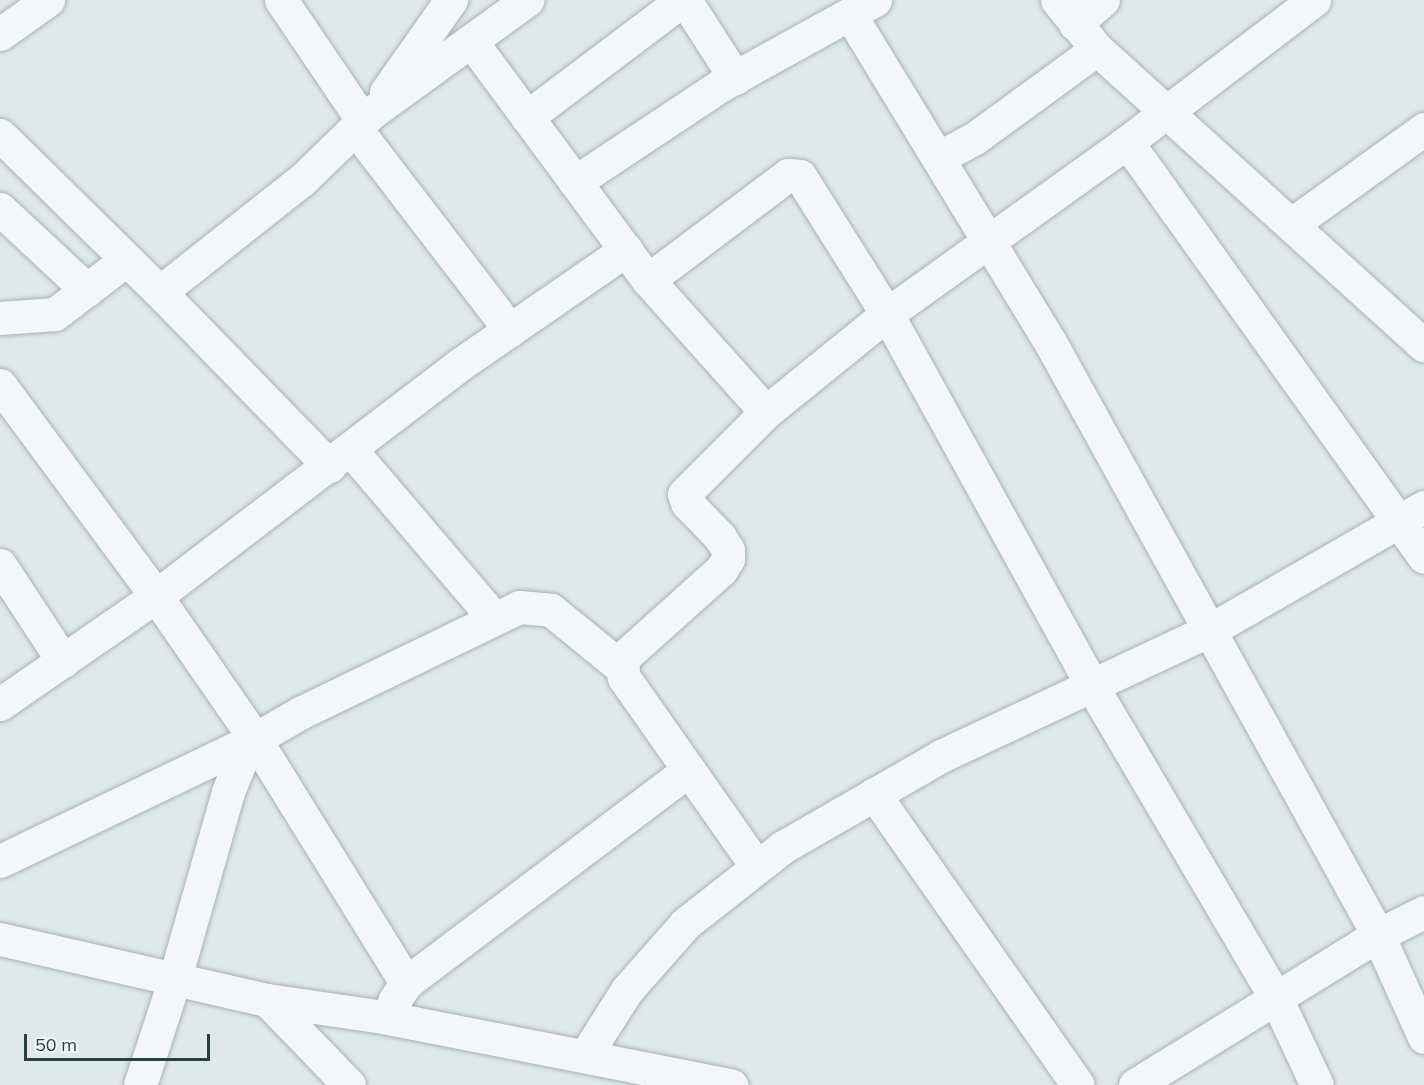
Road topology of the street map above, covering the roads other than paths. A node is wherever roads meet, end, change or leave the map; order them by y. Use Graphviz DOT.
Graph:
graph roads {
  1 [pos="48,0"];
  2 [pos="281,0"];
  3 [pos="451,0"];
  4 [pos="527,0"];
  5 [pos="683,0"];
  6 [pos="1103,0"];
  7 [pos="1314,0"];
  8 [pos="863,8"];
  9 [pos="1066,12"];
  10 [pos="0,34"];
  11 [pos="471,41"];
  12 [pos="1097,49"];
  13 [pos="735,78"];
  14 [pos="1169,111"];
  15 [pos="527,117"];
  16 [pos="363,121"];
  17 [pos="1424,129"];
  18 [pos="0,135"];
  19 [pos="1127,142"];
  20 [pos="938,158"];
  21 [pos="575,182"];
  22 [pos="0,209"];
  23 [pos="1292,224"];
  24 [pos="989,242"];
  25 [pos="626,250"];
  26 [pos="126,260"];
  27 [pos="648,280"];
  28 [pos="87,290"];
  29 [pos="160,292"];
  30 [pos="887,314"];
  31 [pos="0,318"];
  32 [pos="510,330"];
  33 [pos="1424,345"];
  34 [pos="0,385"];
  35 [pos="766,412"];
  36 [pos="340,457"];
  37 [pos="1413,514"];
  38 [pos="1424,557"];
  39 [pos="0,565"];
  40 [pos="156,596"];
  41 [pos="493,617"];
  42 [pos="1210,630"];
  43 [pos="63,661"];
  44 [pos="622,668"];
  45 [pos="1092,686"];
  46 [pos="0,704"];
  47 [pos="255,740"];
  48 [pos="689,770"];
  49 [pos="874,794"];
  50 [pos="0,861"];
  51 [pos="758,867"];
  52 [pos="1424,912"];
  53 [pos="1378,935"];
  54 [pos="0,939"];
  55 [pos="175,978"];
  56 [pos="406,983"];
  57 [pos="1276,998"];
  58 [pos="267,999"];
  59 [pos="383,1017"];
  60 [pos="1424,1037"];
  61 [pos="592,1068"];
  62 [pos="140,1085"];
  63 [pos="349,1085"];
  64 [pos="731,1085"];
  65 [pos="1078,1085"];
  66 [pos="1135,1085"];
  67 [pos="1317,1085"];
  1 -- 10 [label="street"];
  2 -- 16 [label="street"];
  3 -- 16 [label="street"];
  4 -- 11 [label="street"];
  5 -- 13 [label="street"];
  5 -- 15 [label="street"];
  6 -- 9 [label="street"];
  7 -- 14 [label="street"];
  8 -- 13 [label="street"];
  8 -- 20 [label="street"];
  9 -- 12 [label="street"];
  11 -- 15 [label="street"];
  11 -- 16 [label="street"];
  12 -- 14 [label="street"];
  12 -- 20 [label="street"];
  13 -- 21 [label="street"];
  14 -- 19 [label="street"];
  14 -- 23 [label="street"];
  15 -- 21 [label="street"];
  16 -- 29 [label="street"];
  16 -- 32 [label="street"];
  17 -- 23 [label="street"];
  18 -- 26 [label="street"];
  19 -- 24 [label="street"];
  19 -- 37 [label="street"];
  20 -- 24 [label="street"];
  21 -- 25 [label="street"];
  22 -- 28 [label="street"];
  23 -- 33 [label="street"];
  24 -- 30 [label="street"];
  24 -- 42 [label="street"];
  25 -- 27 [label="street"];
  25 -- 32 [label="street"];
  26 -- 28 [label="street"];
  26 -- 29 [label="street"];
  27 -- 30 [label="street"];
  27 -- 35 [label="street"];
  28 -- 31 [label="street"];
  29 -- 36 [label="street"];
  30 -- 35 [label="street"];
  30 -- 45 [label="street"];
  32 -- 36 [label="street"];
  34 -- 40 [label="street"];
  35 -- 44 [label="street"];
  36 -- 40 [label="street"];
  36 -- 41 [label="street"];
  37 -- 38 [label="street"];
  37 -- 42 [label="street"];
  39 -- 43 [label="street"];
  40 -- 43 [label="street"];
  40 -- 47 [label="street"];
  41 -- 44 [label="street"];
  41 -- 47 [label="street"];
  42 -- 45 [label="street"];
  42 -- 53 [label="street"];
  43 -- 46 [label="street"];
  44 -- 48 [label="street"];
  45 -- 49 [label="street"];
  45 -- 57 [label="street"];
  47 -- 50 [label="street"];
  47 -- 55 [label="street"];
  47 -- 56 [label="street"];
  48 -- 51 [label="street"];
  48 -- 56 [label="street"];
  49 -- 51 [label="street"];
  49 -- 65 [label="street"];
  51 -- 61 [label="street"];
  52 -- 53 [label="street"];
  53 -- 57 [label="street"];
  53 -- 60 [label="street"];
  54 -- 55 [label="street"];
  55 -- 58 [label="street"];
  55 -- 62 [label="street"];
  56 -- 59 [label="street"];
  57 -- 66 [label="street"];
  57 -- 67 [label="street"];
  58 -- 59 [label="street"];
  58 -- 63 [label="street"];
  59 -- 61 [label="street"];
  61 -- 64 [label="street"];
}
